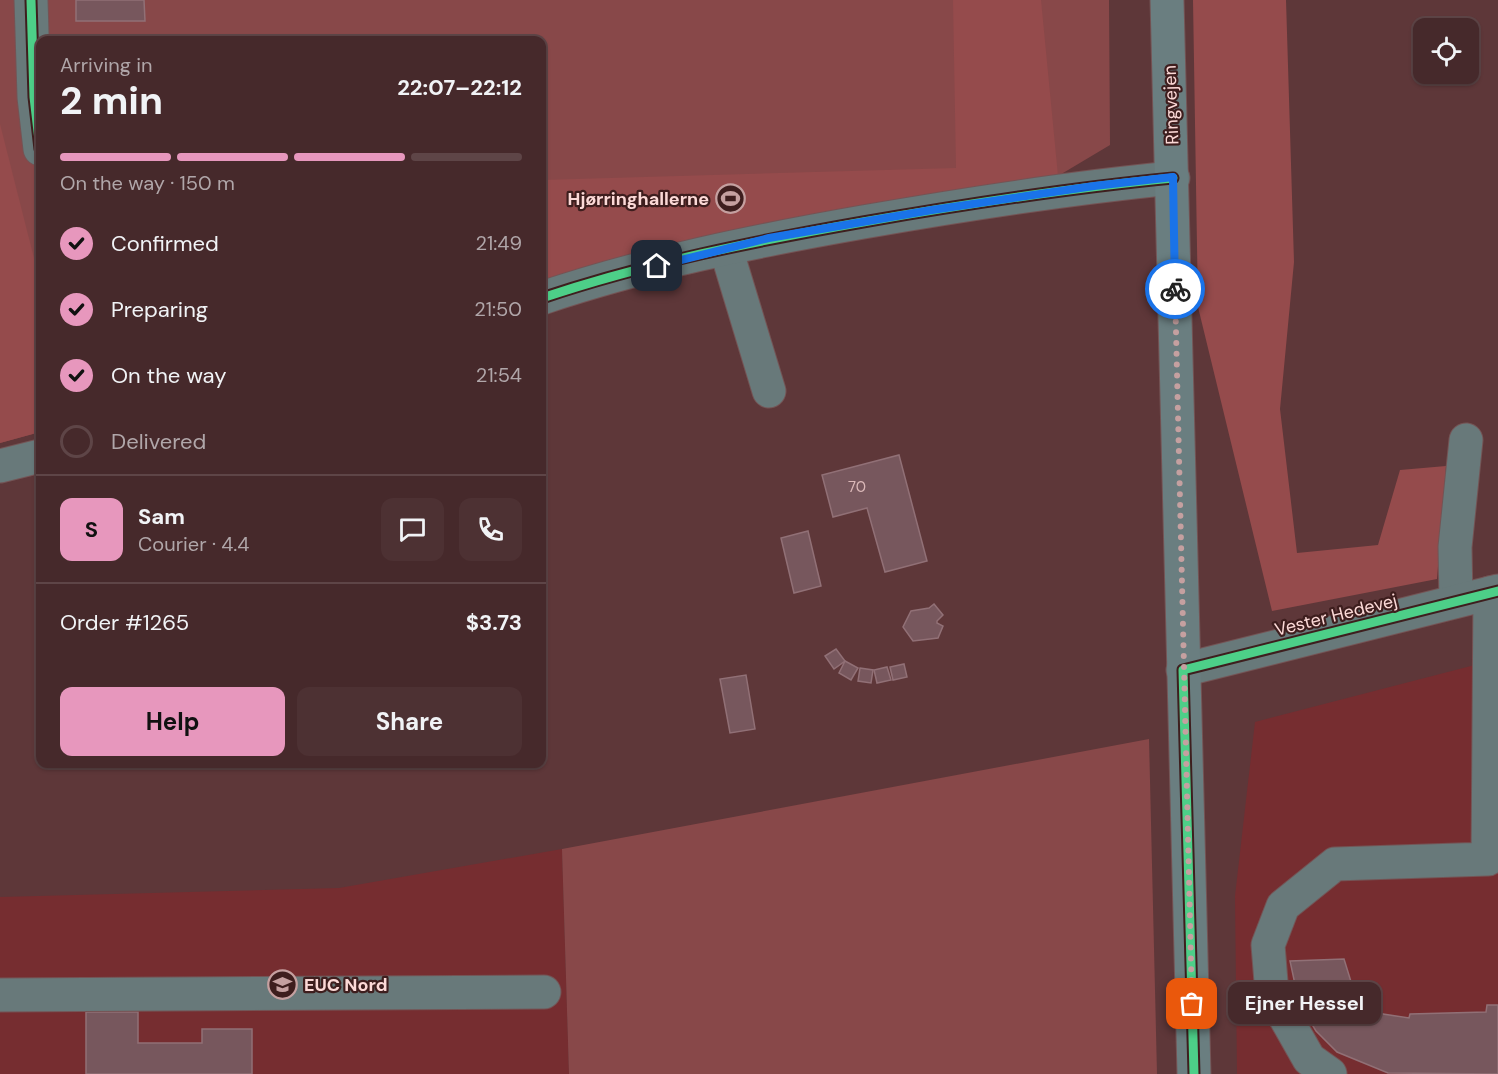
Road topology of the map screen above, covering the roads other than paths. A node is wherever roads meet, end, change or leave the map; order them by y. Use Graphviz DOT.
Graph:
graph roads {
  1 [pos="31,0"];
  2 [pos="1167,0"];
  3 [pos="36,115"];
  4 [pos="1173,177"];
  5 [pos="726,249"];
  6 [pos="546,297"];
  7 [pos="769,391"];
  8 [pos="1466,440"];
  9 [pos="36,457"];
  10 [pos="0,466"];
  11 [pos="1494,592"];
  12 [pos="1456,601"];
  13 [pos="1183,670"];
  14 [pos="1493,776"];
  15 [pos="544,992"];
  16 [pos="0,995"];
  17 [pos="1194,1074"];
  18 [pos="1330,1074"];
  1 -- 3 [label="street"];
  2 -- 4 [label="main road, Ringvejen"];
  4 -- 5 [label="street"];
  4 -- 13 [label="main road, Ringvejen"];
  5 -- 6 [label="street"];
  5 -- 7 [label="street"];
  8 -- 12 [label="street"];
  9 -- 10 [label="street"];
  11 -- 12 [label="street, Vester Hedevej"];
  11 -- 14 [label="street"];
  12 -- 13 [label="street, Vester Hedevej"];
  13 -- 17 [label="main road, Ringvejen"];
  14 -- 18 [label="street"];
  15 -- 16 [label="street"];
}
